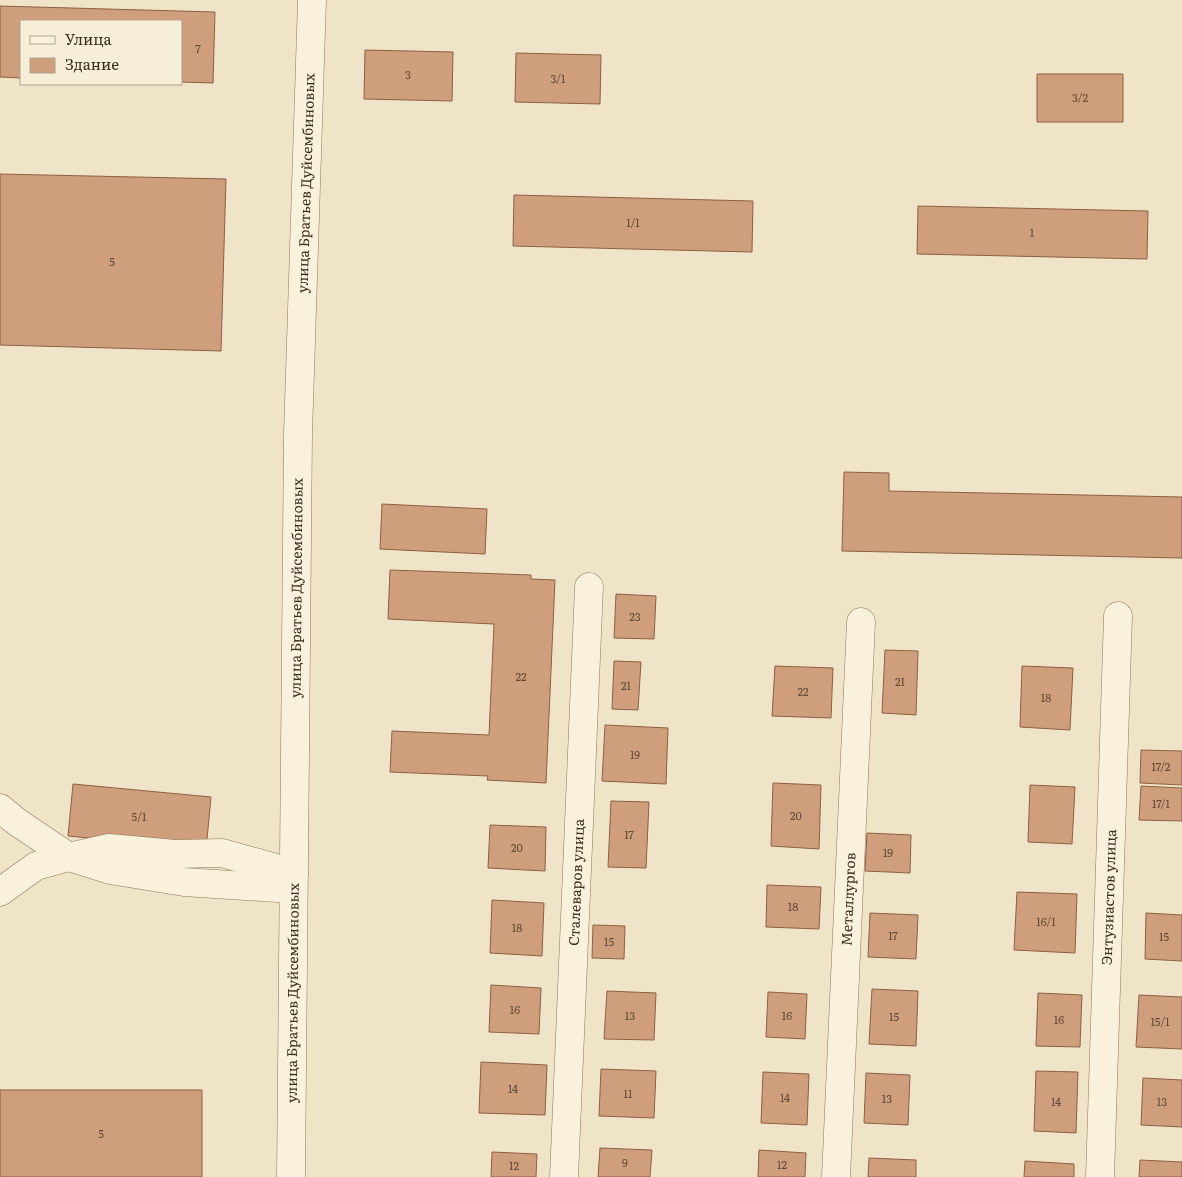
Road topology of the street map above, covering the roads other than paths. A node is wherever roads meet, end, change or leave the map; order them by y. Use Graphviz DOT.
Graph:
graph roads {
  1 [pos="312,0"];
  2 [pos="588,587"];
  3 [pos="1118,616"];
  4 [pos="861,622"];
  5 [pos="0,808"];
  6 [pos="69,857"];
  7 [pos="294,881"];
  8 [pos="0,892"];
  9 [pos="291,1177"];
  10 [pos="564,1177"];
  11 [pos="836,1177"];
  12 [pos="1100,1177"];
  1 -- 7 [label="street, улица Братьев Дуйсембиновых"];
  2 -- 10 [label="street, Сталеваров улица"];
  3 -- 12 [label="street, Энтузиастов улица"];
  4 -- 11 [label="street, Металлургов"];
  5 -- 6 [label="street"];
  6 -- 7 [label="street"];
  6 -- 8 [label="street"];
  7 -- 9 [label="street, улица Братьев Дуйсембиновых"];
}
